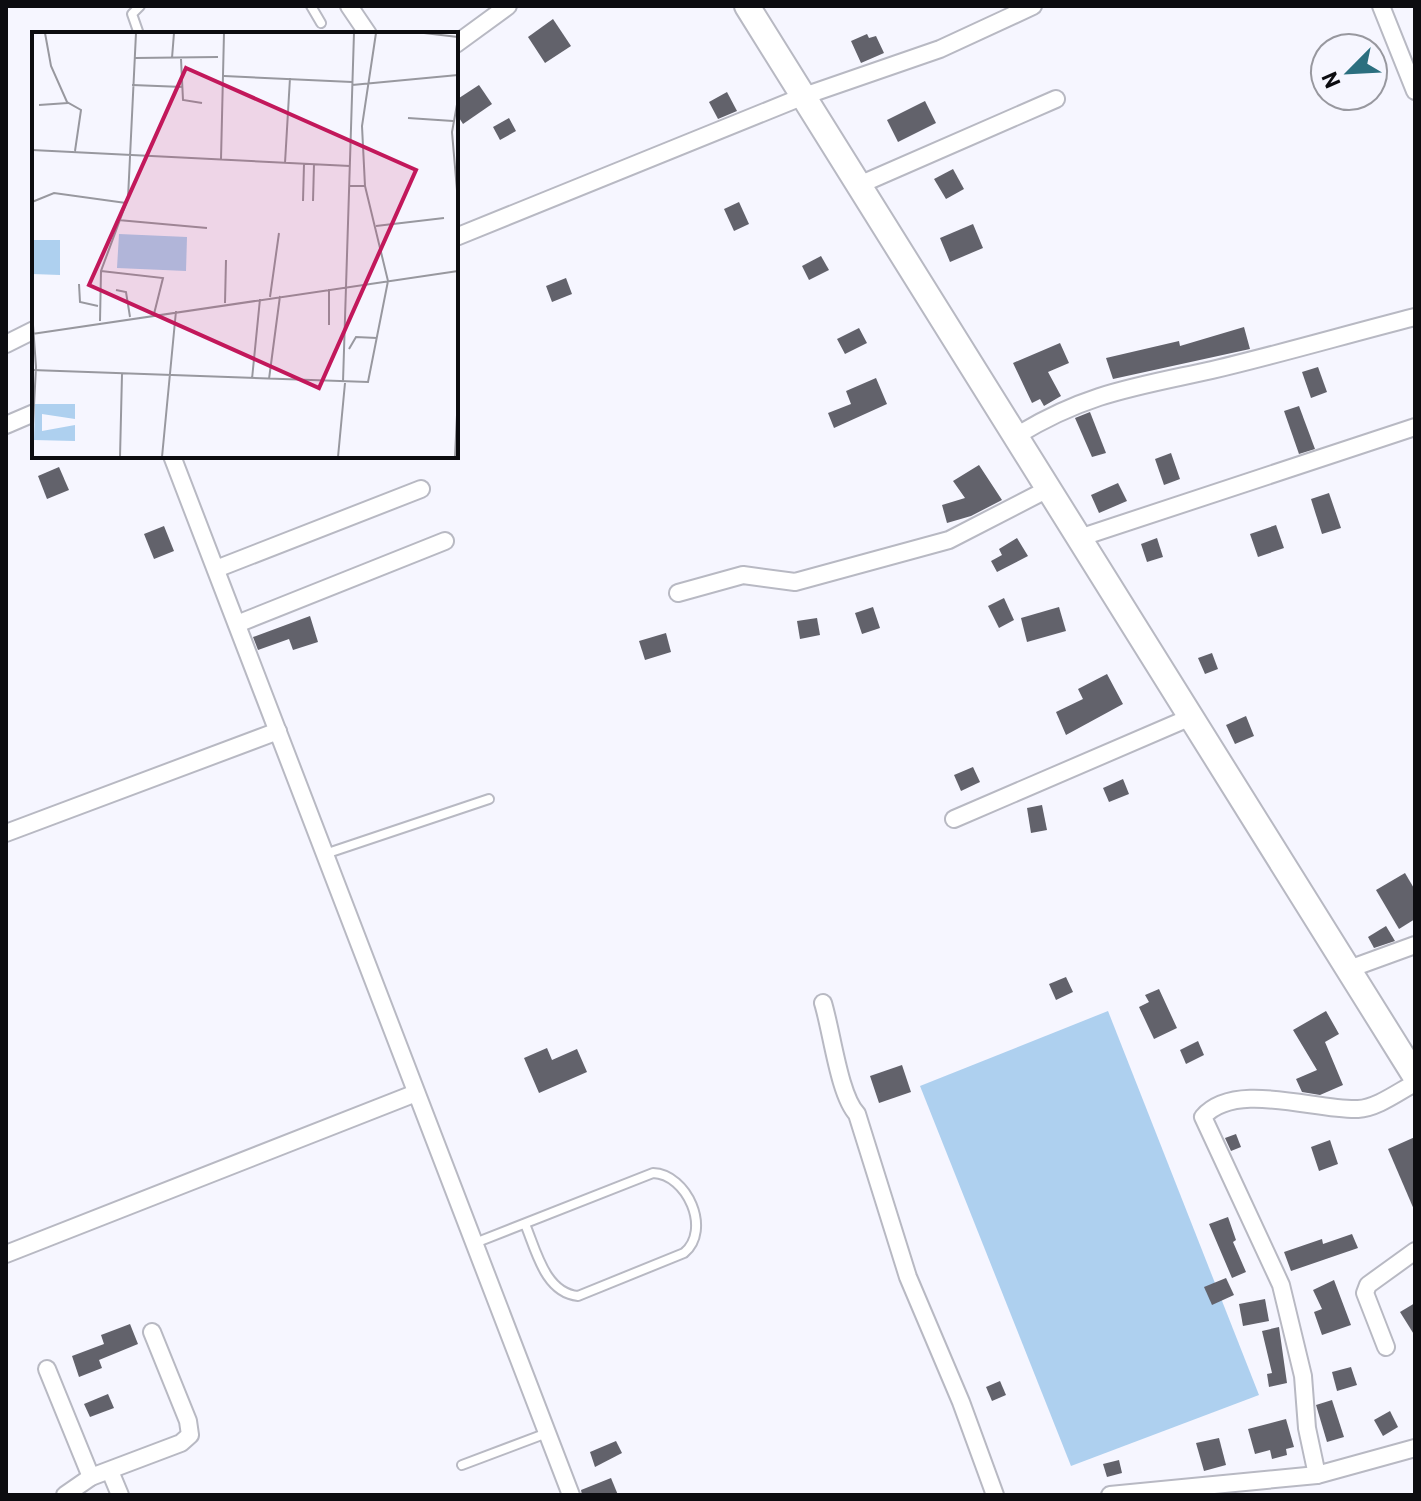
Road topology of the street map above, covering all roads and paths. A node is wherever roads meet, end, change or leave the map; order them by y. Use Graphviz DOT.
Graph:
graph roads {
  1 [pos="140,6"];
  2 [pos="311,6"];
  3 [pos="349,6"];
  4 [pos="508,6"];
  5 [pos="747,6"];
  6 [pos="1033,6"];
  7 [pos="1381,6"];
  8 [pos="321,23"];
  9 [pos="138,32"];
  10 [pos="367,32"];
  11 [pos="458,43"];
  12 [pos="1415,91"];
  13 [pos="804,96"];
  14 [pos="1056,99"];
  15 [pos="859,185"];
  16 [pos="458,236"];
  17 [pos="1415,317"];
  18 [pos="32,331"];
  19 [pos="6,344"];
  20 [pos="32,414"];
  21 [pos="6,425"];
  22 [pos="1415,427"];
  23 [pos="1016,436"];
  24 [pos="173,458"];
  25 [pos="421,489"];
  26 [pos="1048,489"];
  27 [pos="1079,538"];
  28 [pos="445,541"];
  29 [pos="216,569"];
  30 [pos="678,593"];
  31 [pos="237,624"];
  32 [pos="1191,717"];
  33 [pos="278,731"];
  34 [pos="489,799"];
  35 [pos="954,819"];
  36 [pos="6,833"];
  37 [pos="325,854"];
  38 [pos="1415,945"];
  39 [pos="1349,969"];
  40 [pos="823,1003"];
  41 [pos="1415,1076"];
  42 [pos="1415,1083"];
  43 [pos="416,1093"];
  44 [pos="525,1224"];
  45 [pos="475,1243"];
  46 [pos="1415,1251"];
  47 [pos="6,1254"];
  48 [pos="152,1332"];
  49 [pos="1386,1347"];
  50 [pos="47,1369"];
  51 [pos="547,1433"];
  52 [pos="1415,1448"];
  53 [pos="462,1465"];
  54 [pos="110,1471"];
  55 [pos="1317,1475"];
  56 [pos="91,1477"];
  57 [pos="65,1495"];
  58 [pos="120,1495"];
  59 [pos="571,1495"];
  60 [pos="995,1495"];
  61 [pos="1110,1495"];
  1 -- 9 [label="lane"];
  2 -- 8 [label="lane"];
  3 -- 10 [label="street"];
  4 -- 11 [label="street"];
  5 -- 13 [label="street"];
  6 -- 13 [label="street"];
  7 -- 12 [label="street"];
  13 -- 15 [label="street"];
  13 -- 16 [label="street"];
  14 -- 15 [label="street"];
  15 -- 23 [label="street"];
  17 -- 23 [label="street"];
  18 -- 19 [label="street"];
  20 -- 21 [label="street"];
  22 -- 27 [label="street"];
  23 -- 26 [label="street"];
  24 -- 29 [label="street"];
  25 -- 29 [label="street"];
  26 -- 27 [label="street"];
  26 -- 30 [label="street"];
  27 -- 32 [label="street"];
  28 -- 31 [label="street"];
  29 -- 31 [label="street"];
  31 -- 33 [label="street"];
  32 -- 35 [label="street"];
  32 -- 39 [label="street"];
  33 -- 36 [label="street"];
  33 -- 37 [label="street"];
  34 -- 37 [label="lane"];
  37 -- 43 [label="street"];
  38 -- 39 [label="street"];
  39 -- 41 [label="street"];
  40 -- 60 [label="street"];
  42 -- 55 [label="street"];
  43 -- 45 [label="street"];
  43 -- 47 [label="street"];
  44 -- 44 [label="lane"];
  44 -- 45 [label="lane"];
  45 -- 51 [label="street"];
  46 -- 49 [label="street"];
  48 -- 54 [label="street"];
  50 -- 56 [label="street"];
  51 -- 53 [label="lane"];
  51 -- 59 [label="street"];
  52 -- 55 [label="street"];
  54 -- 56 [label="street"];
  54 -- 58 [label="street"];
  55 -- 61 [label="street"];
  56 -- 57 [label="street"];
}
